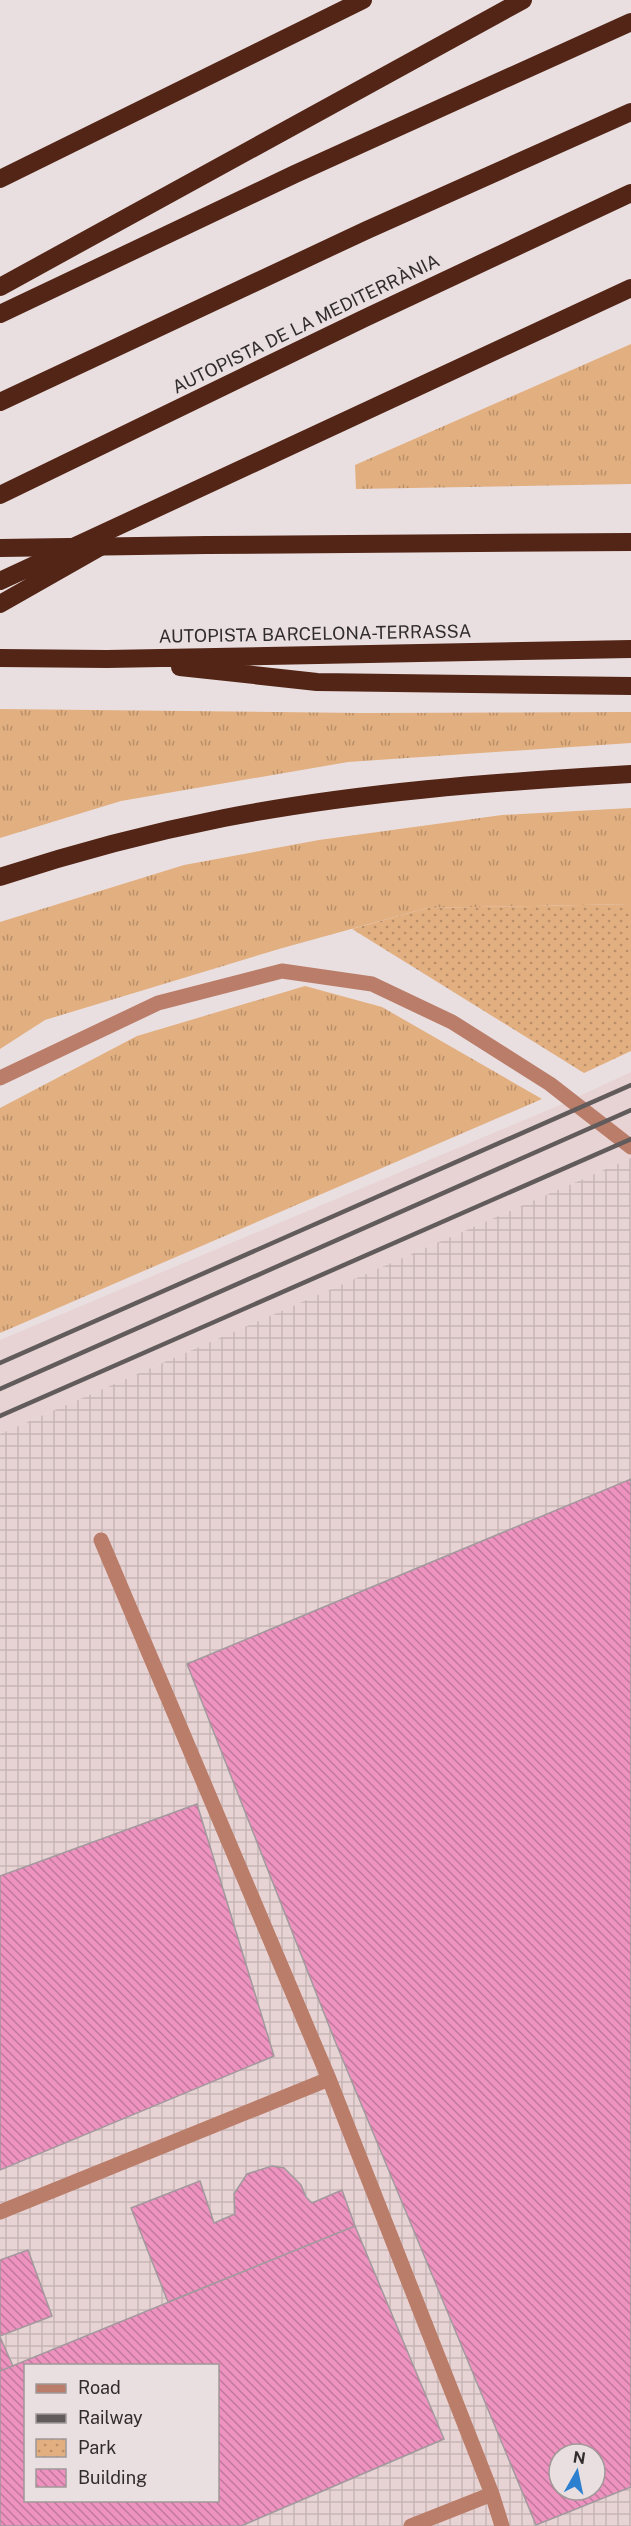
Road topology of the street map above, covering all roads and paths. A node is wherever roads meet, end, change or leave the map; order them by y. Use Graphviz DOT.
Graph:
graph roads {
  1 [pos="363,0"];
  2 [pos="522,0"];
  3 [pos="631,22"];
  4 [pos="631,112"];
  5 [pos="0,179"];
  6 [pos="631,193"];
  7 [pos="0,287"];
  8 [pos="631,288"];
  9 [pos="0,314"];
  10 [pos="0,402"];
  11 [pos="208,485"];
  12 [pos="0,495"];
  13 [pos="631,542"];
  14 [pos="0,548"];
  15 [pos="0,581"];
  16 [pos="0,604"];
  17 [pos="631,649"];
  18 [pos="0,658"];
  19 [pos="107,659"];
  20 [pos="631,686"];
  21 [pos="631,774"];
  22 [pos="0,877"];
  23 [pos="0,1078"];
  24 [pos="631,1147"];
  25 [pos="101,1540"];
  26 [pos="329,2079"];
  27 [pos="0,2212"];
  28 [pos="492,2494"];
  29 [pos="411,2526"];
  30 [pos="502,2526"];
  1 -- 5 [label="highway"];
  2 -- 7 [label="highway"];
  3 -- 9 [label="highway"];
  4 -- 10 [label="highway"];
  6 -- 12 [label="highway, AUTOPISTA DE LA MEDITERRÀNIA"];
  8 -- 11 [label="highway"];
  11 -- 15 [label="highway"];
  11 -- 16 [label="highway"];
  13 -- 14 [label="highway, bridge"];
  17 -- 19 [label="highway, AUTOPISTA BARCELONA-TERRASSA"];
  18 -- 19 [label="highway, AUTOPISTA BARCELONA-TERRASSA"];
  19 -- 20 [label="highway"];
  21 -- 22 [label="highway"];
  23 -- 24 [label="lane"];
  25 -- 26 [label="lane"];
  26 -- 27 [label="lane"];
  26 -- 28 [label="lane"];
  28 -- 29 [label="lane"];
  28 -- 30 [label="lane"];
}
